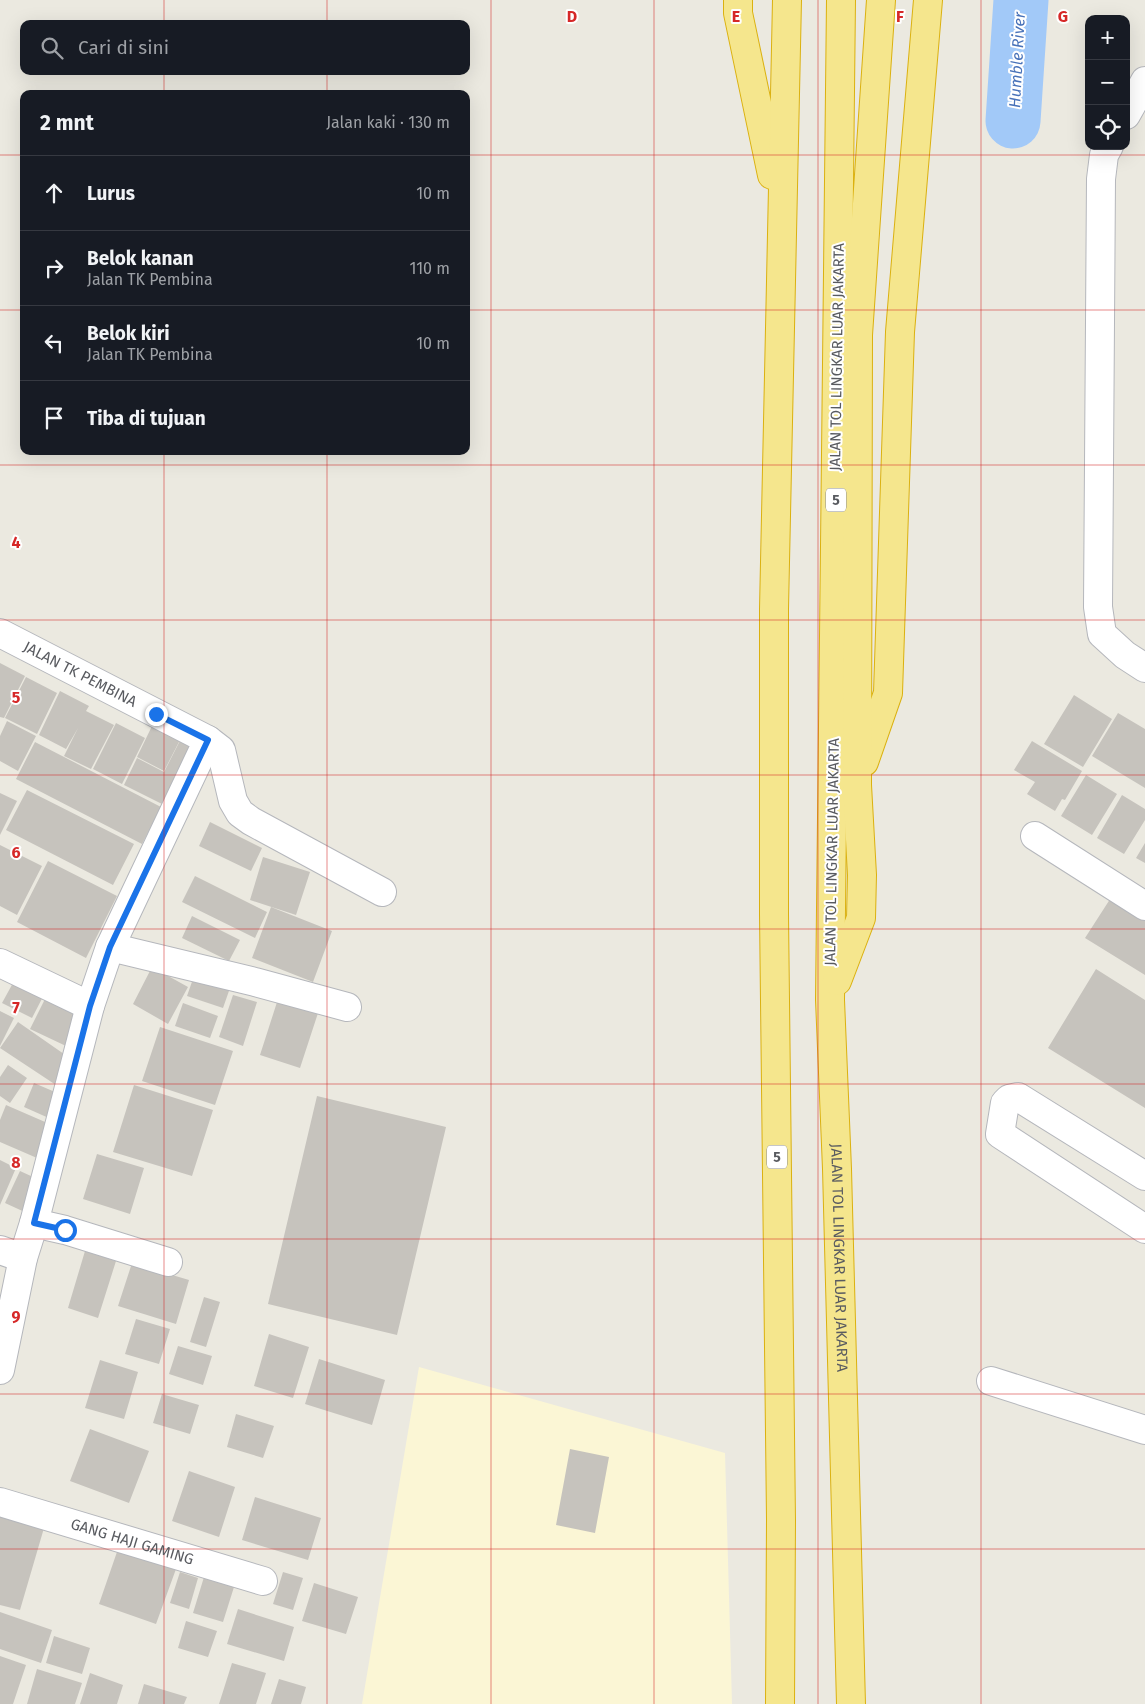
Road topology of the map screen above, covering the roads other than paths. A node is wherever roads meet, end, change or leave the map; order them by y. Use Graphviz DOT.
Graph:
graph roads {
  1 [pos="738,0"];
  2 [pos="787,0"];
  3 [pos="841,0"];
  4 [pos="880,0"];
  5 [pos="928,0"];
  6 [pos="1145,81"];
  7 [pos="1130,108"];
  8 [pos="1107,150"];
  9 [pos="782,221"];
  10 [pos="0,633"];
  11 [pos="1145,668"];
  12 [pos="208,740"];
  13 [pos="857,785"];
  14 [pos="1035,836"];
  15 [pos="382,892"];
  16 [pos="1145,906"];
  17 [pos="110,947"];
  18 [pos="0,963"];
  19 [pos="830,1000"];
  20 [pos="90,1006"];
  21 [pos="347,1007"];
  22 [pos="1145,1176"];
  23 [pos="34,1223"];
  24 [pos="1145,1229"];
  25 [pos="12,1254"];
  26 [pos="168,1262"];
  27 [pos="0,1370"];
  28 [pos="991,1381"];
  29 [pos="1145,1430"];
  30 [pos="0,1502"];
  31 [pos="263,1581"];
  32 [pos="780,1704"];
  33 [pos="851,1704"];
  1 -- 9 [label="highway"];
  2 -- 9 [label="highway, 5"];
  3 -- 19 [label="highway, JALAN TOL LINGKAR LUAR JAKARTA / 5"];
  4 -- 13 [label="highway"];
  5 -- 13 [label="highway"];
  6 -- 7 [label="street"];
  8 -- 11 [label="street"];
  9 -- 32 [label="highway, 5"];
  10 -- 12 [label="street, JALAN TK PEMBINA"];
  12 -- 15 [label="street"];
  12 -- 17 [label="street"];
  13 -- 19 [label="highway"];
  14 -- 16 [label="street"];
  17 -- 20 [label="street"];
  17 -- 21 [label="street"];
  18 -- 20 [label="street"];
  19 -- 33 [label="highway, JALAN TOL LINGKAR LUAR JAKARTA / 5"];
  20 -- 23 [label="street"];
  22 -- 24 [label="street"];
  23 -- 25 [label="street"];
  23 -- 26 [label="street"];
  25 -- 27 [label="street"];
  28 -- 29 [label="street"];
  30 -- 31 [label="street, GANG HAJI GAMING"];
}
